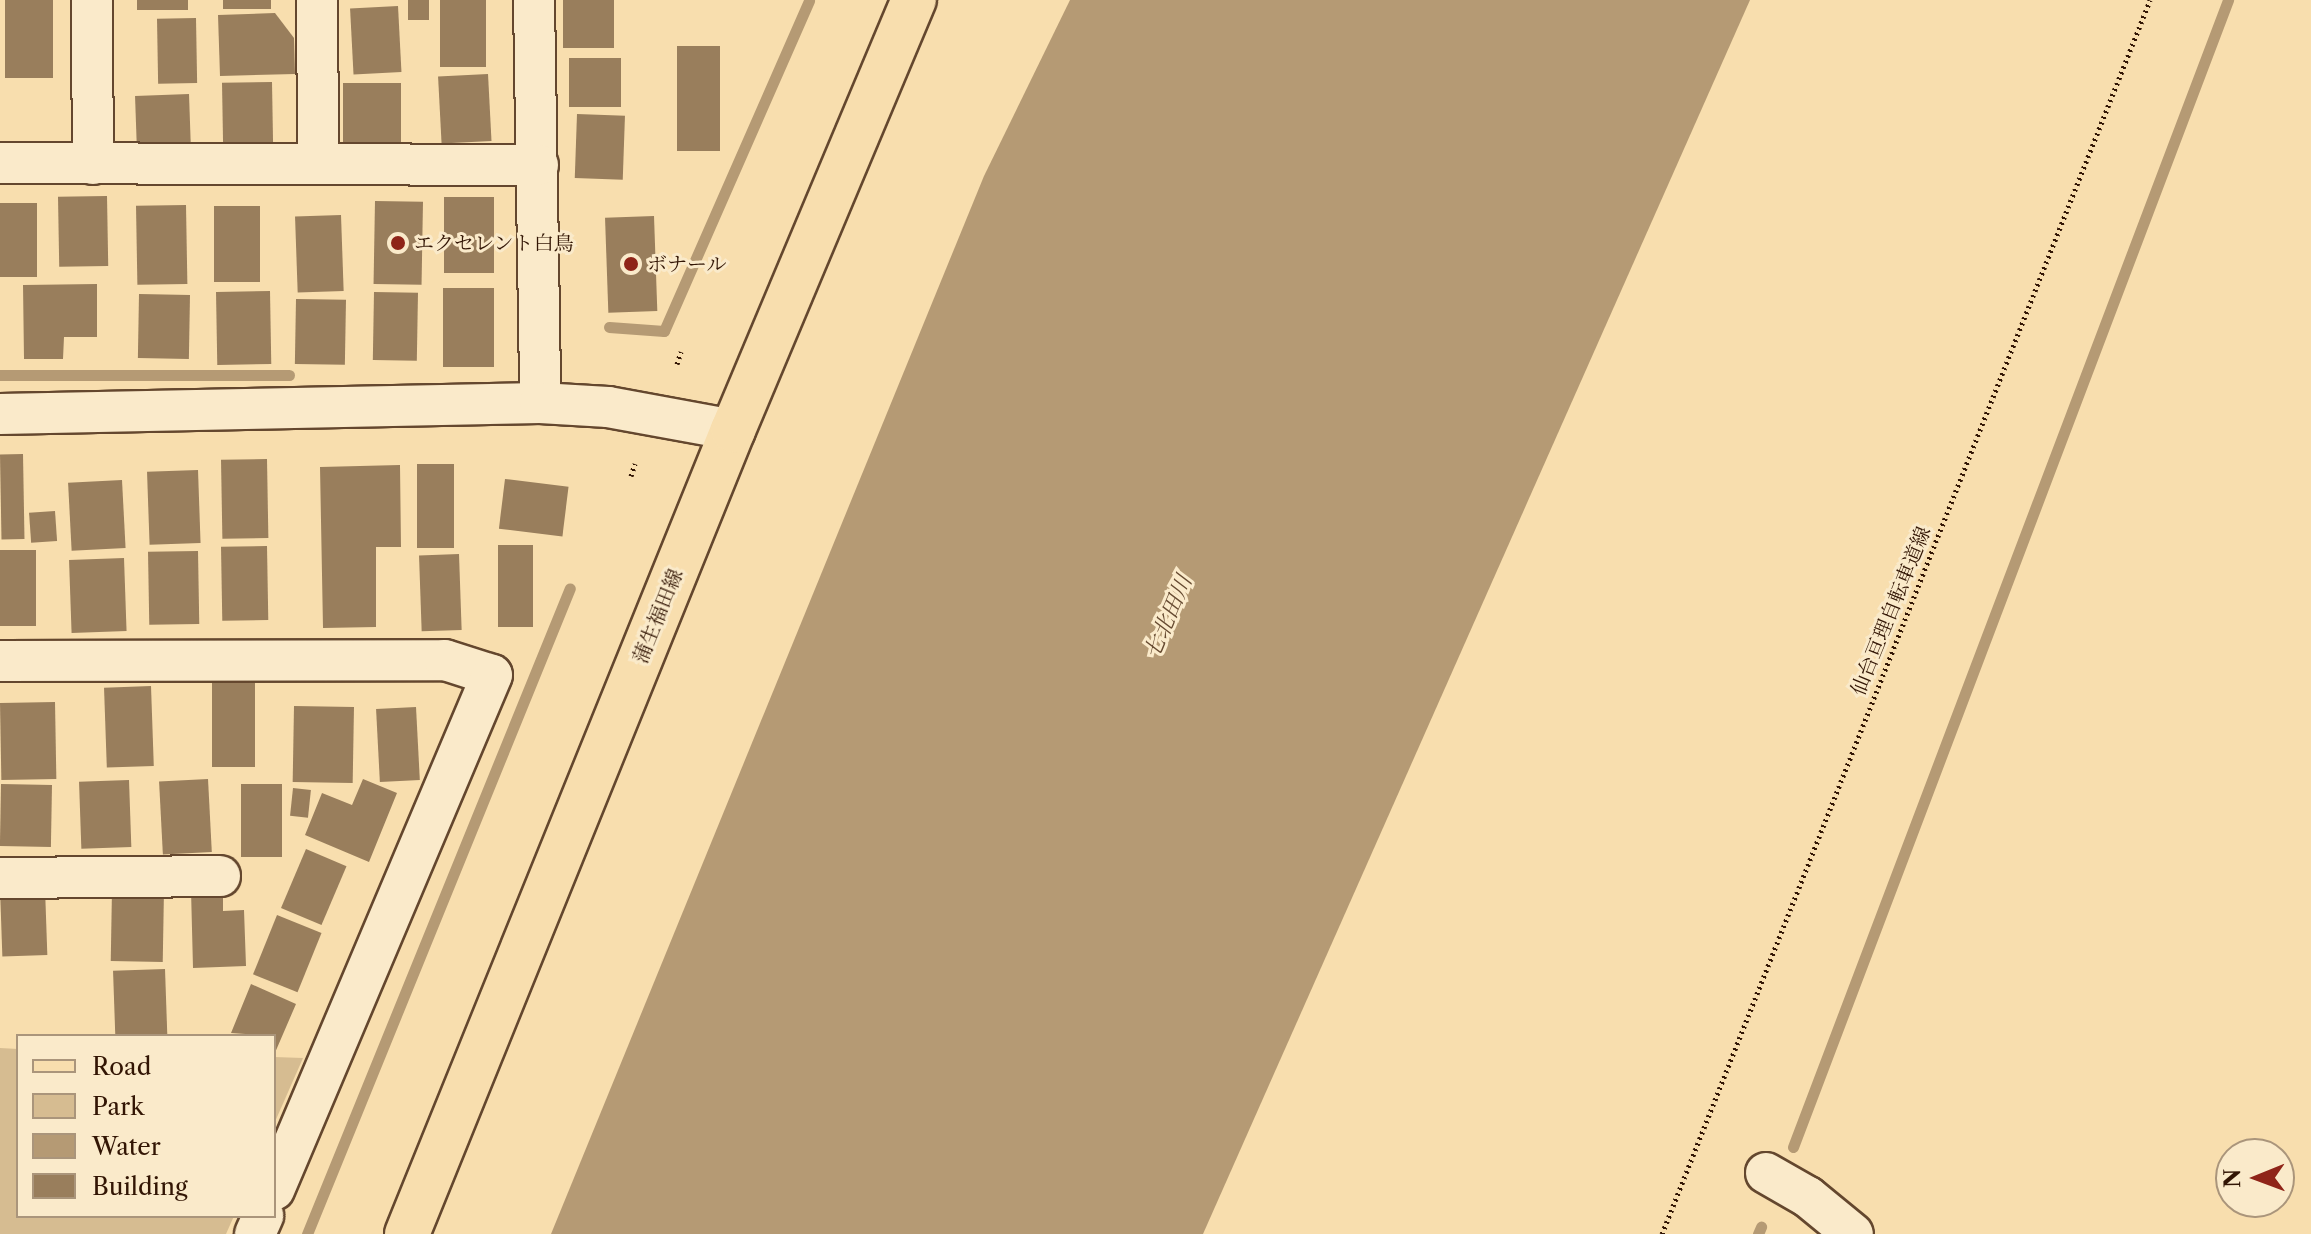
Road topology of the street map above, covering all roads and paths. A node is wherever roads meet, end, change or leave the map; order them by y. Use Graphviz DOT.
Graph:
graph roads {
  1 [pos="92,0"];
  2 [pos="317,0"];
  3 [pos="534,0"];
  4 [pos="914,0"];
  5 [pos="2150,0"];
  6 [pos="318,161"];
  7 [pos="0,163"];
  8 [pos="93,164"];
  9 [pos="538,165"];
  10 [pos="681,352"];
  11 [pos="677,364"];
  12 [pos="540,403"];
  13 [pos="0,414"];
  14 [pos="733,430"];
  15 [pos="635,464"];
  16 [pos="631,476"];
  17 [pos="0,661"];
  18 [pos="220,876"];
  19 [pos="0,878"];
  20 [pos="1766,1173"];
  21 [pos="276,1185"];
  22 [pos="407,1234"];
  23 [pos="1662,1234"];
  24 [pos="1853,1234"];
  1 -- 8 [label="street"];
  2 -- 6 [label="street"];
  3 -- 9 [label="street"];
  4 -- 14 [label="main road, 蒲生福田線"];
  5 -- 23 [label="path, 仙台亘理自転車道線"];
  6 -- 8 [label="street"];
  6 -- 9 [label="street"];
  7 -- 8 [label="street"];
  9 -- 12 [label="street"];
  10 -- 11 [label="path"];
  12 -- 13 [label="street"];
  12 -- 14 [label="street"];
  14 -- 22 [label="main road, 蒲生福田線"];
  15 -- 16 [label="path"];
  17 -- 21 [label="street"];
  18 -- 19 [label="street"];
  20 -- 24 [label="street"];
}
